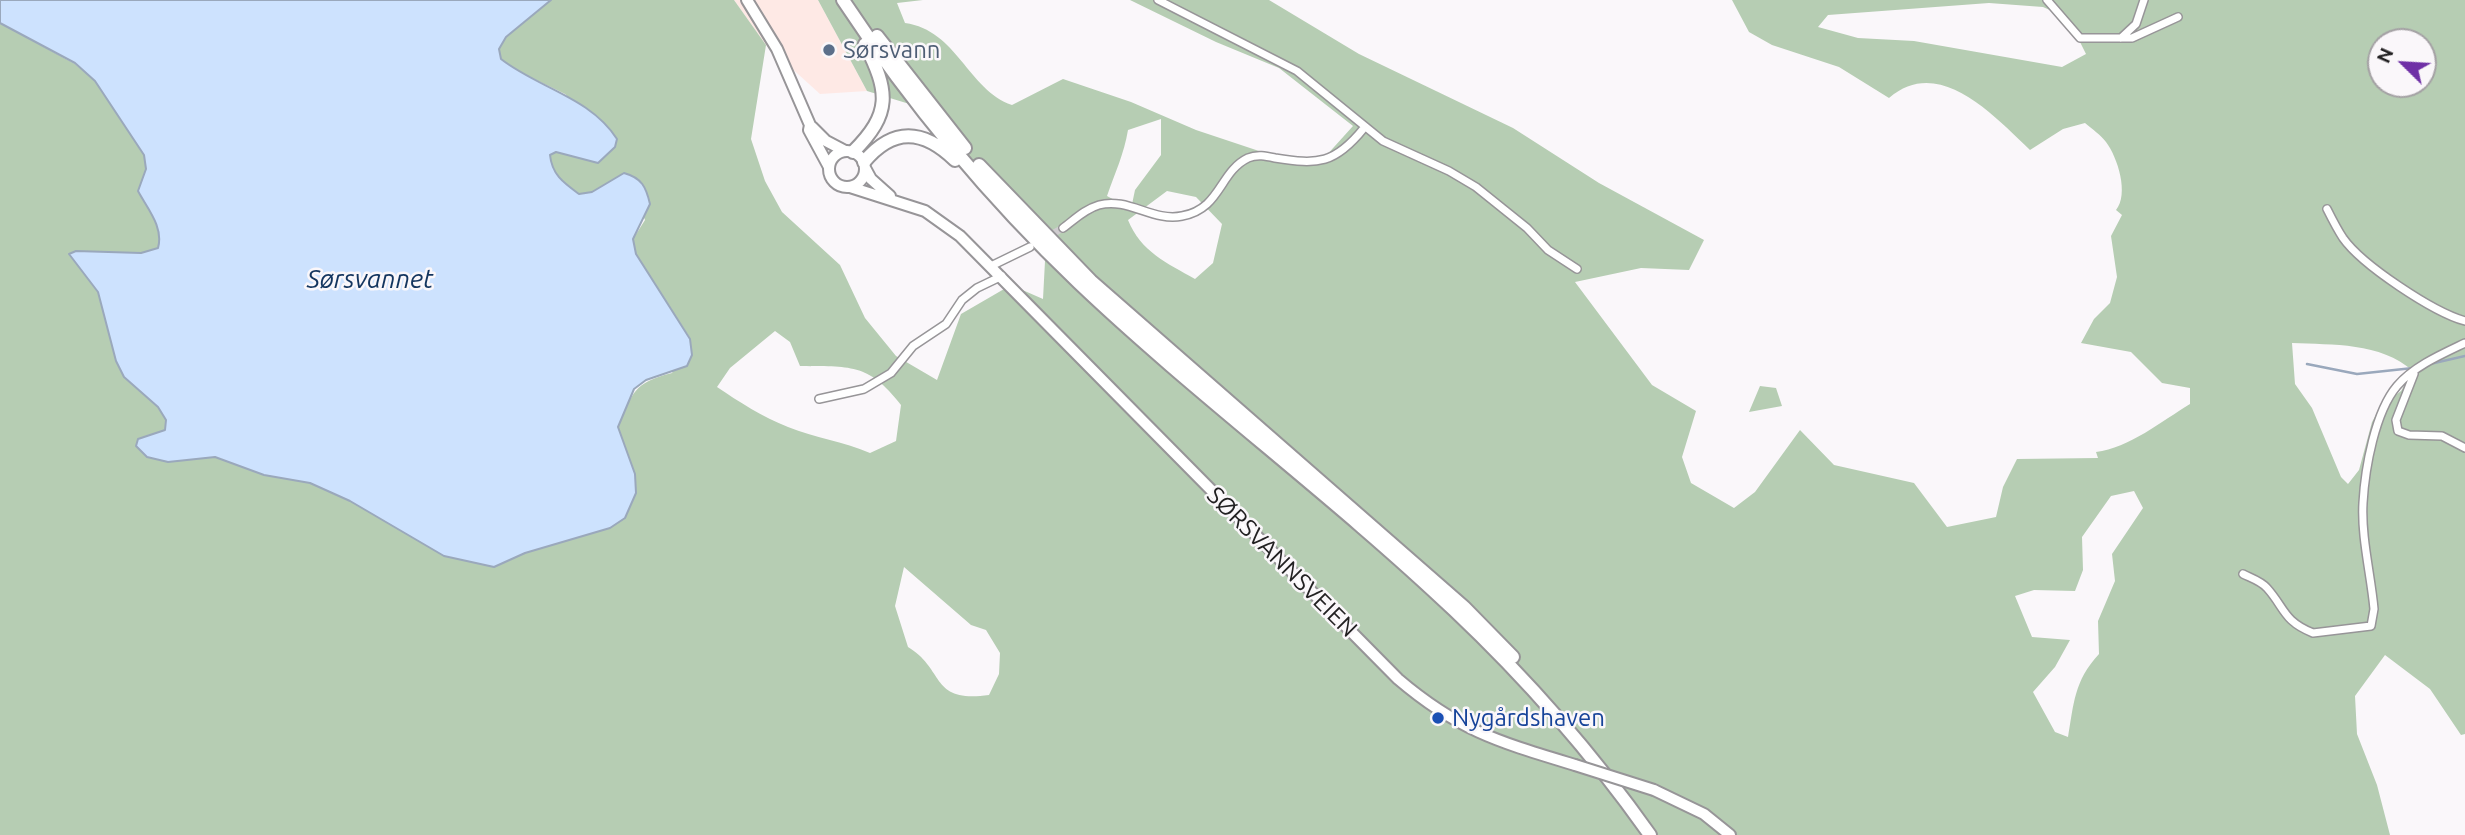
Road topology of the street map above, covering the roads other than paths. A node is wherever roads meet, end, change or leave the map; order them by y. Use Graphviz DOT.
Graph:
graph roads {
  1 [pos="747,0"];
  2 [pos="843,0"];
  3 [pos="853,0"];
  4 [pos="1158,0"];
  5 [pos="2048,0"];
  6 [pos="2144,0"];
  7 [pos="2178,17"];
  8 [pos="2121,38"];
  9 [pos="810,125"];
  10 [pos="1364,128"];
  11 [pos="849,152"];
  12 [pos="864,165"];
  13 [pos="829,167"];
  14 [pos="850,187"];
  15 [pos="892,198"];
  16 [pos="1006,209"];
  17 [pos="2327,209"];
  18 [pos="1063,228"];
  19 [pos="1030,247"];
  20 [pos="991,266"];
  21 [pos="1577,269"];
  22 [pos="1002,276"];
  23 [pos="2465,321"];
  24 [pos="2465,344"];
  25 [pos="2416,371"];
  26 [pos="819,400"];
  27 [pos="2465,448"];
  28 [pos="2243,574"];
  29 [pos="1650,835"];
  30 [pos="1660,835"];
  31 [pos="1730,835"];
  1 -- 9 [label="main road"];
  2 -- 11 [label="highway"];
  2 -- 16 [label="highway"];
  3 -- 30 [label="highway"];
  4 -- 10 [label="street"];
  5 -- 8 [label="street"];
  6 -- 8 [label="street"];
  7 -- 8 [label="street"];
  9 -- 11 [label="main road"];
  9 -- 13 [label="main road"];
  10 -- 18 [label="street"];
  10 -- 21 [label="street"];
  11 -- 12 [label="main road"];
  11 -- 13 [label="main road"];
  12 -- 14 [label="main road"];
  12 -- 15 [label="main road, SØRSVANNSVEIEN"];
  12 -- 16 [label="highway"];
  13 -- 14 [label="main road"];
  14 -- 15 [label="main road, SØRSVANNSVEIEN"];
  15 -- 20 [label="main road, SØRSVANNSVEIEN"];
  16 -- 29 [label="highway"];
  17 -- 23 [label="street"];
  19 -- 20 [label="street"];
  20 -- 22 [label="main road, SØRSVANNSVEIEN"];
  22 -- 26 [label="street"];
  22 -- 31 [label="main road, SØRSVANNSVEIEN, bridge"];
  24 -- 25 [label="street"];
  25 -- 27 [label="street"];
  25 -- 28 [label="street"];
}
